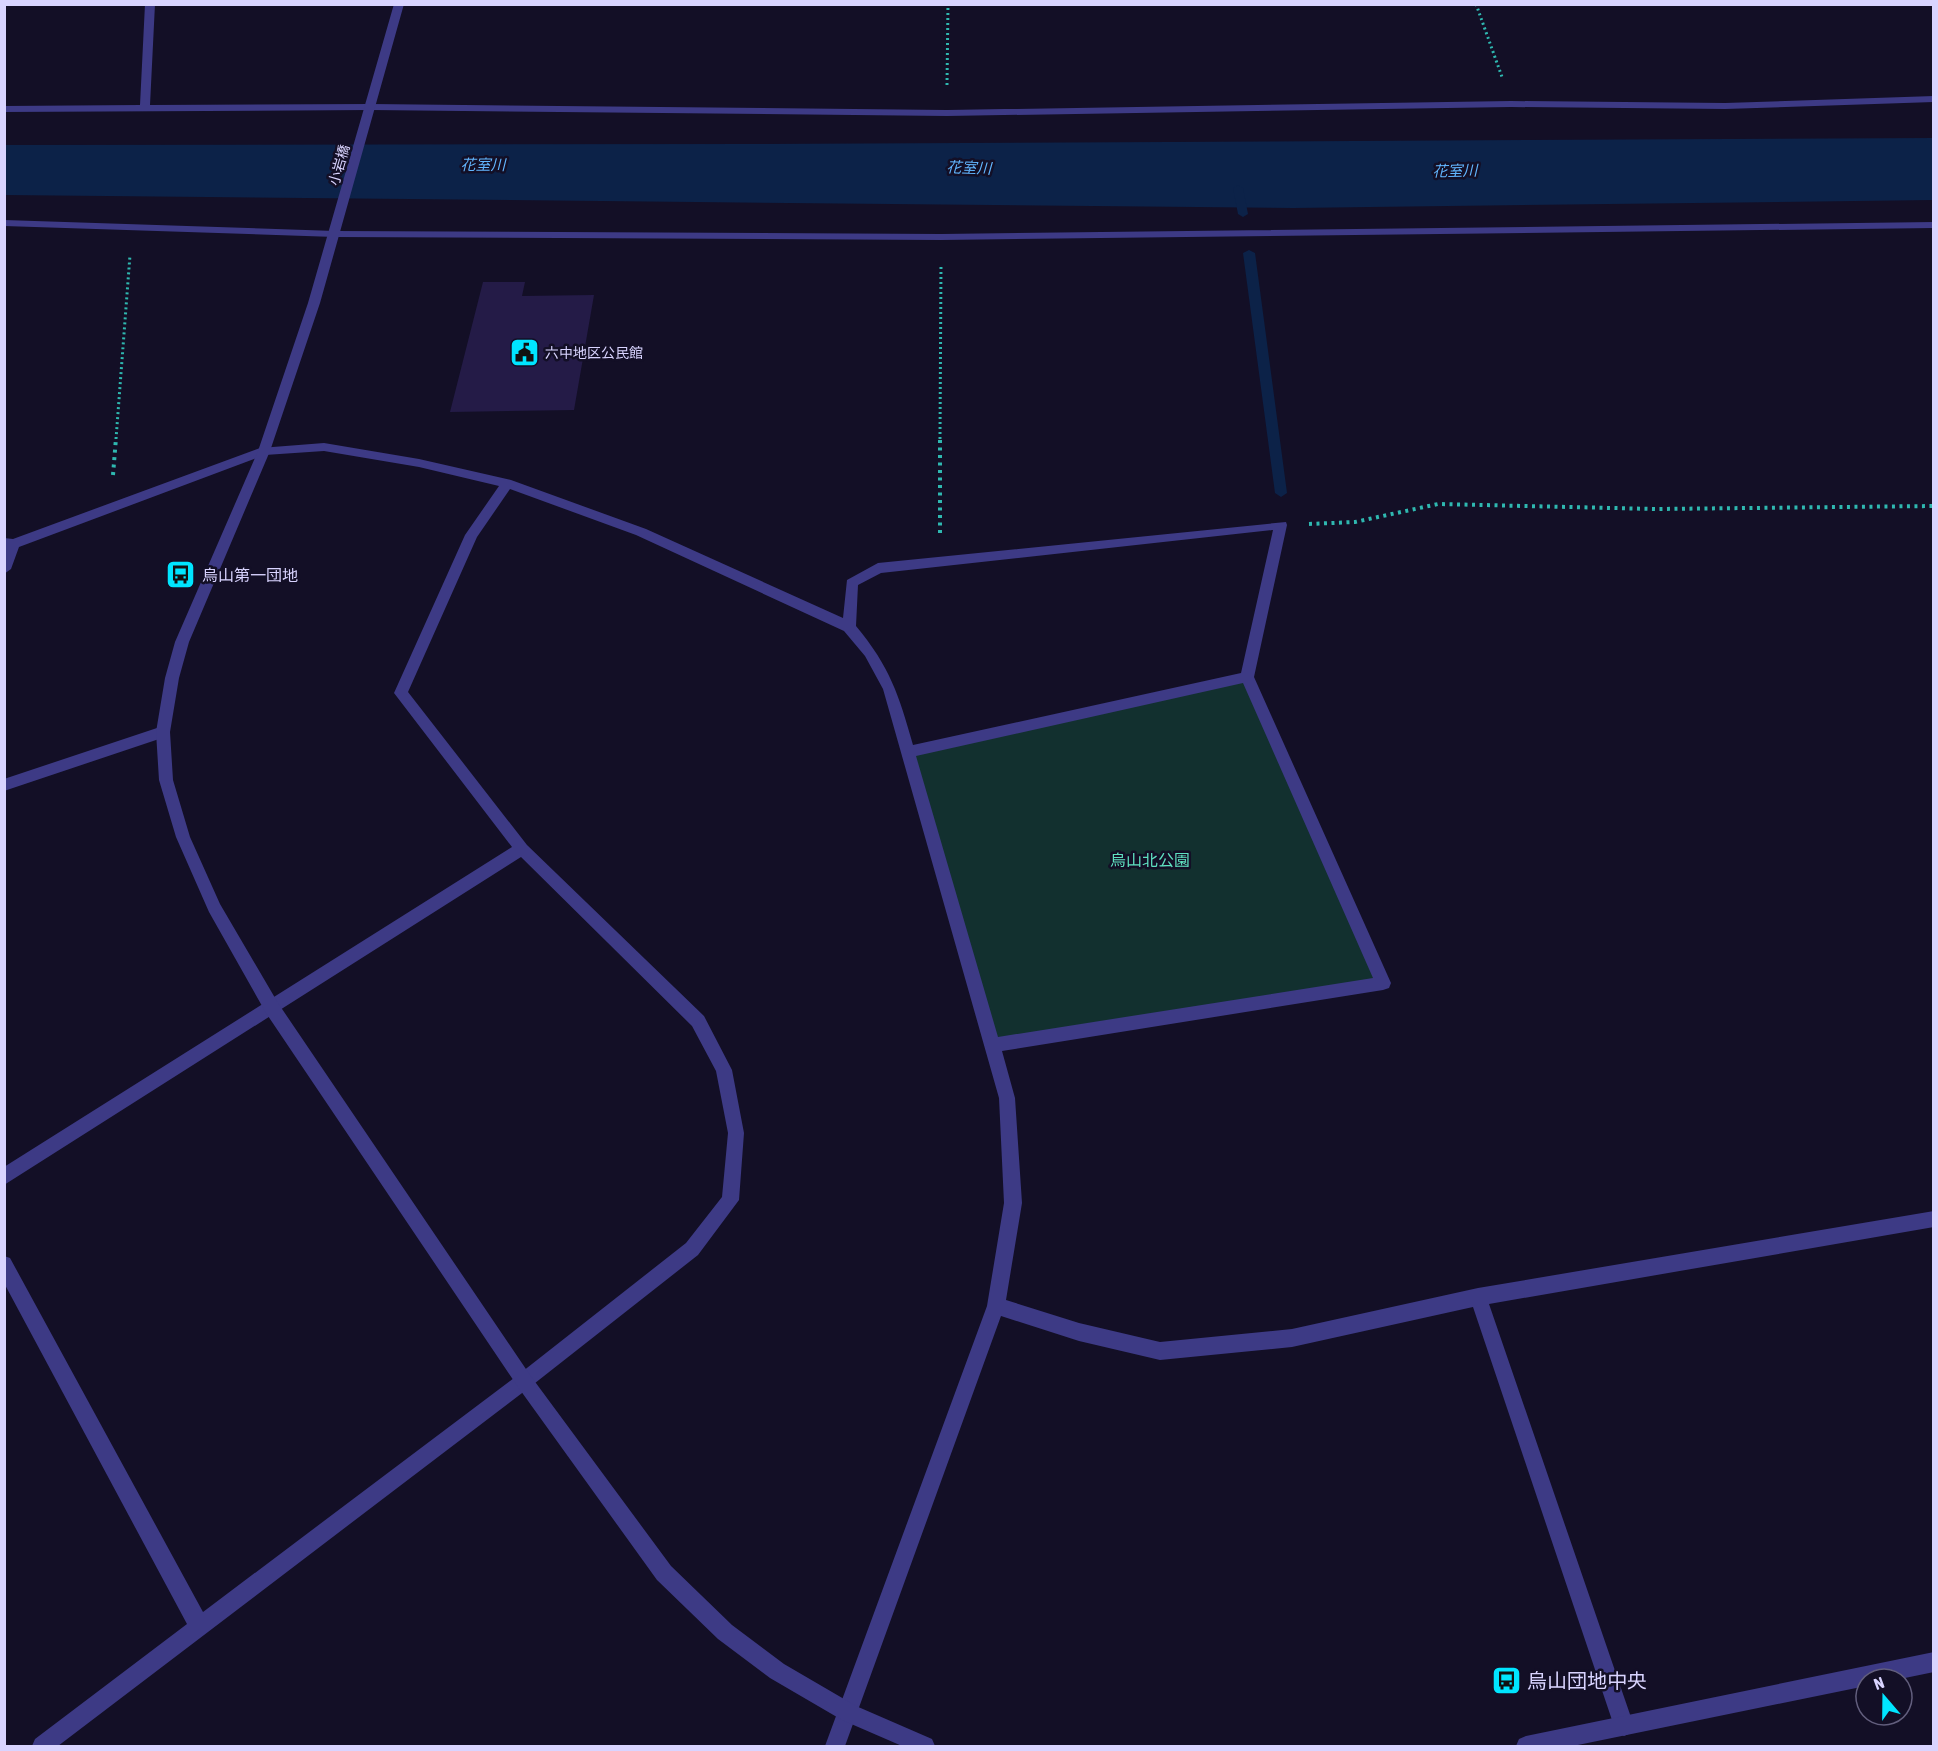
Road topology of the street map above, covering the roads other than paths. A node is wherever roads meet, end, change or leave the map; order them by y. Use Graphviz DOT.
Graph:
graph roads {
  1 [pos="150,4"];
  2 [pos="399,4"];
  3 [pos="1934,99"];
  4 [pos="145,108"];
  5 [pos="4,109"];
  6 [pos="370,112"];
  7 [pos="4,224"];
  8 [pos="1934,225"];
  9 [pos="336,229"];
  10 [pos="264,451"];
  11 [pos="507,483"];
  12 [pos="9,544"];
  13 [pos="4,568"];
  14 [pos="849,627"];
  15 [pos="1247,677"];
  16 [pos="163,732"];
  17 [pos="909,752"];
  18 [pos="4,785"];
  19 [pos="522,849"];
  20 [pos="272,1008"];
  21 [pos="992,1045"];
  22 [pos="4,1178"];
  23 [pos="1934,1219"];
  24 [pos="4,1264"];
  25 [pos="1478,1297"];
  26 [pos="996,1306"];
  27 [pos="524,1381"];
  28 [pos="199,1625"];
  29 [pos="1934,1662"];
  30 [pos="849,1713"];
  31 [pos="1624,1726"];
  32 [pos="42,1746"];
  33 [pos="835,1746"];
  34 [pos="925,1746"];
  35 [pos="1526,1746"];
  1 -- 4 [label="street"];
  2 -- 6 [label="street, 小岩橋"];
  3 -- 6 [label="street"];
  4 -- 5 [label="street"];
  4 -- 6 [label="street"];
  6 -- 9 [label="street, 小岩橋"];
  7 -- 9 [label="street"];
  8 -- 9 [label="street"];
  9 -- 10 [label="street, 小岩橋"];
  10 -- 11 [label="street"];
  10 -- 12 [label="street"];
  10 -- 16 [label="street, 小岩橋"];
  11 -- 14 [label="street"];
  11 -- 19 [label="street"];
  12 -- 13 [label="street"];
  14 -- 15 [label="street"];
  14 -- 17 [label="street"];
  15 -- 17 [label="street"];
  15 -- 21 [label="street"];
  16 -- 18 [label="street"];
  16 -- 20 [label="street, 小岩橋"];
  17 -- 21 [label="street"];
  19 -- 20 [label="street"];
  19 -- 27 [label="street"];
  20 -- 22 [label="street"];
  20 -- 27 [label="street, 小岩橋"];
  21 -- 26 [label="street"];
  23 -- 25 [label="street"];
  24 -- 28 [label="street"];
  25 -- 26 [label="street"];
  25 -- 31 [label="street"];
  26 -- 30 [label="street"];
  27 -- 28 [label="street"];
  27 -- 30 [label="street, 小岩橋"];
  28 -- 32 [label="street"];
  29 -- 31 [label="street"];
  30 -- 33 [label="street"];
  30 -- 34 [label="street, 小岩橋"];
  31 -- 35 [label="street"];
}
